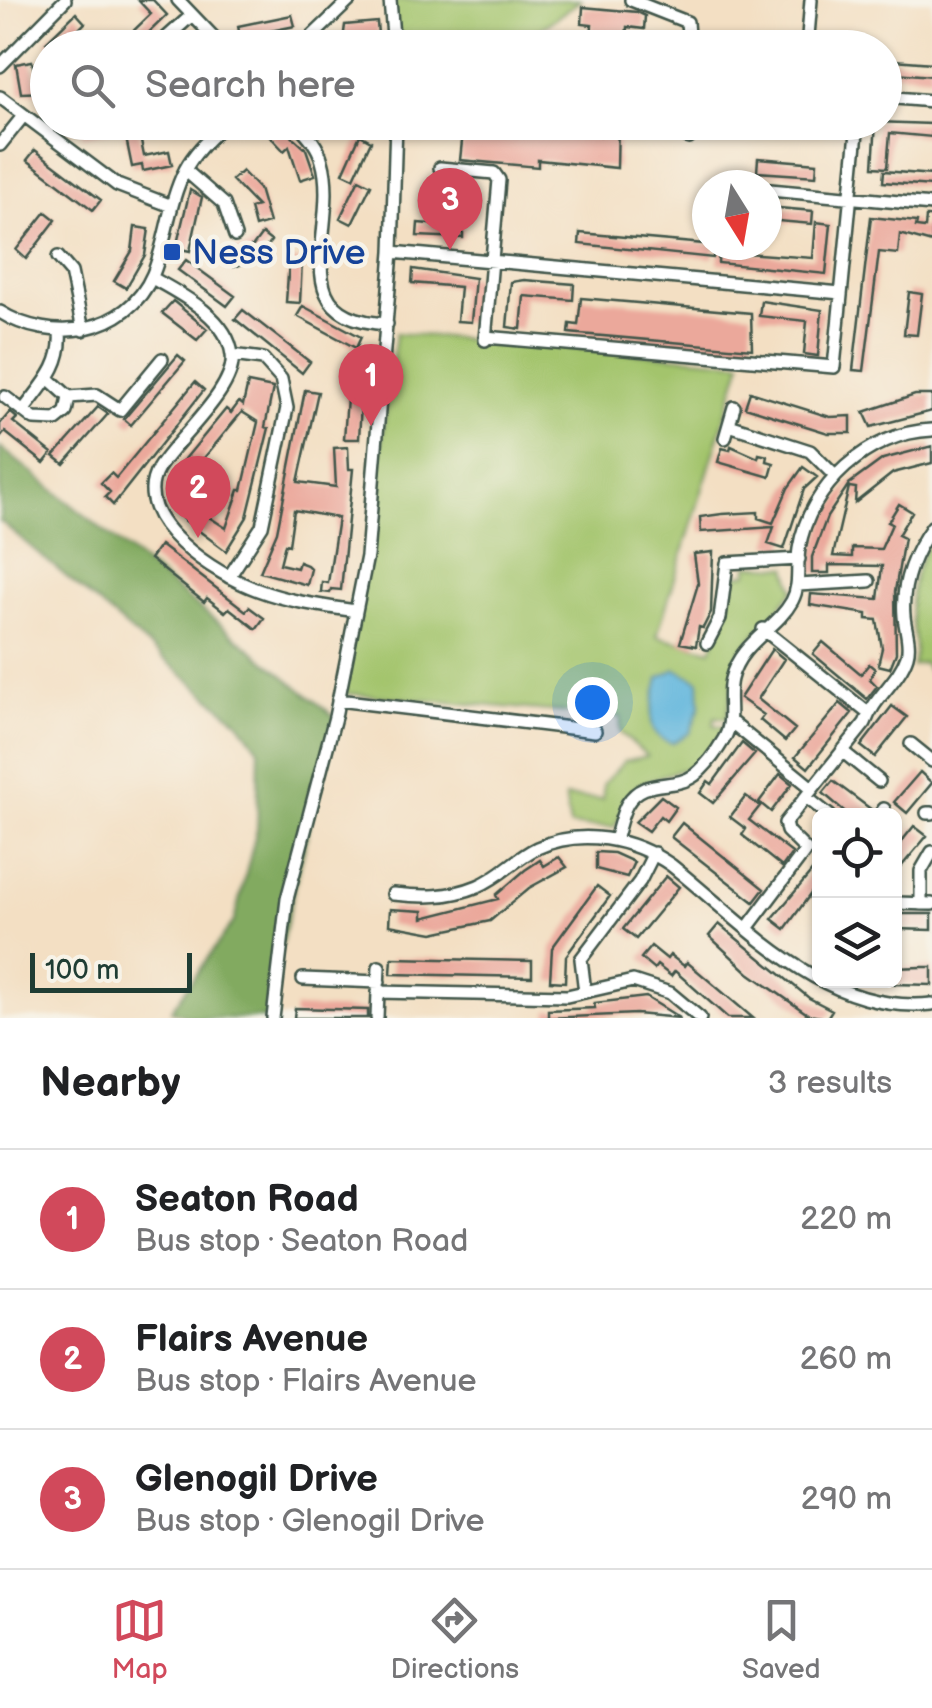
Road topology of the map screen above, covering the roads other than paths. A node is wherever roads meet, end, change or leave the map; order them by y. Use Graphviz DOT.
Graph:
graph roads {
  1 [pos="65,0"];
  2 [pos="178,0"];
  3 [pos="350,0"];
  4 [pos="390,0"];
  5 [pos="631,0"];
  6 [pos="812,0"];
  7 [pos="192,15"];
  8 [pos="35,30"];
  9 [pos="175,30"];
  10 [pos="207,30"];
  11 [pos="319,30"];
  12 [pos="392,30"];
  13 [pos="688,30"];
  14 [pos="809,30"];
  15 [pos="30,36"];
  16 [pos="0,66"];
  17 [pos="0,97"];
  18 [pos="902,98"];
  19 [pos="932,101"];
  20 [pos="24,115"];
  21 [pos="30,119"];
  22 [pos="58,140"];
  23 [pos="211,140"];
  24 [pos="311,140"];
  25 [pos="395,140"];
  26 [pos="857,140"];
  27 [pos="0,145"];
  28 [pos="440,168"];
  29 [pos="186,170"];
  30 [pos="782,191"];
  31 [pos="852,197"];
  32 [pos="170,205"];
  33 [pos="932,205"];
  34 [pos="234,236"];
  35 [pos="392,252"];
  36 [pos="58,257"];
  37 [pos="492,262"];
  38 [pos="152,278"];
  39 [pos="841,294"];
  40 [pos="0,312"];
  41 [pos="387,324"];
  42 [pos="83,330"];
  43 [pos="60,332"];
  44 [pos="232,355"];
  45 [pos="162,359"];
  46 [pos="48,378"];
  47 [pos="5,397"];
  48 [pos="69,397"];
  49 [pos="734,407"];
  50 [pos="23,410"];
  51 [pos="729,425"];
  52 [pos="932,430"];
  53 [pos="725,438"];
  54 [pos="835,476"];
  55 [pos="932,527"];
  56 [pos="799,558"];
  57 [pos="229,577"];
  58 [pos="868,581"];
  59 [pos="798,585"];
  60 [pos="356,612"];
  61 [pos="763,628"];
  62 [pos="707,643"];
  63 [pos="338,700"];
  64 [pos="868,714"];
  65 [pos="730,720"];
  66 [pos="595,731"];
  67 [pos="911,744"];
  68 [pos="842,752"];
  69 [pos="932,761"];
  70 [pos="878,781"];
  71 [pos="809,792"];
  72 [pos="823,808"];
  73 [pos="615,840"];
  74 [pos="812,845"];
  75 [pos="806,850"];
  76 [pos="932,852"];
  77 [pos="654,853"];
  78 [pos="393,894"];
  79 [pos="926,904"];
  80 [pos="748,927"];
  81 [pos="379,967"];
  82 [pos="304,980"];
  83 [pos="378,987"];
  84 [pos="585,992"];
  85 [pos="932,1004"];
  86 [pos="273,1018"];
  87 [pos="377,1018"];
  88 [pos="700,1018"];
  1 -- 8 [label="street"];
  2 -- 7 [label="street"];
  3 -- 11 [label="street"];
  4 -- 12 [label="street"];
  5 -- 13 [label="street"];
  6 -- 14 [label="street"];
  7 -- 9 [label="street"];
  7 -- 10 [label="street"];
  15 -- 16 [label="street"];
  17 -- 20 [label="street"];
  18 -- 19 [label="street"];
  20 -- 21 [label="street"];
  20 -- 27 [label="street"];
  22 -- 32 [label="street"];
  23 -- 29 [label="street"];
  24 -- 41 [label="street"];
  25 -- 35 [label="street"];
  26 -- 31 [label="street"];
  28 -- 37 [label="street"];
  29 -- 32 [label="street"];
  29 -- 34 [label="street"];
  30 -- 31 [label="street"];
  31 -- 33 [label="street"];
  31 -- 39 [label="street"];
  32 -- 38 [label="street"];
  35 -- 37 [label="street"];
  35 -- 41 [label="street"];
  36 -- 42 [label="street"];
  37 -- 39 [label="street"];
  37 -- 39 [label="street"];
  38 -- 42 [label="street"];
  38 -- 44 [label="street"];
  40 -- 43 [label="street"];
  41 -- 60 [label="street"];
  42 -- 43 [label="street"];
  43 -- 46 [label="street"];
  44 -- 57 [label="street"];
  44 -- 57 [label="street"];
  45 -- 48 [label="street"];
  46 -- 48 [label="street"];
  46 -- 50 [label="street"];
  47 -- 50 [label="street"];
  48 -- 50 [label="street"];
  49 -- 51 [label="street"];
  51 -- 53 [label="street"];
  51 -- 54 [label="street"];
  52 -- 54 [label="street"];
  54 -- 56 [label="street"];
  55 -- 64 [label="street"];
  56 -- 59 [label="street"];
  56 -- 62 [label="street"];
  57 -- 60 [label="street"];
  58 -- 59 [label="street"];
  59 -- 61 [label="street"];
  60 -- 63 [label="street"];
  61 -- 64 [label="street"];
  61 -- 65 [label="street"];
  63 -- 66 [label="street"];
  63 -- 86 [label="street"];
  64 -- 68 [label="street"];
  65 -- 71 [label="street"];
  65 -- 73 [label="street"];
  67 -- 69 [label="street"];
  68 -- 70 [label="street"];
  68 -- 71 [label="street"];
  71 -- 72 [label="street"];
  71 -- 75 [label="street"];
  73 -- 77 [label="street"];
  73 -- 78 [label="street"];
  74 -- 75 [label="street"];
  75 -- 80 [label="street"];
  76 -- 79 [label="street"];
  77 -- 80 [label="street"];
  77 -- 84 [label="street"];
  80 -- 85 [label="street"];
  81 -- 83 [label="street"];
  82 -- 83 [label="street"];
  83 -- 84 [label="street"];
  83 -- 87 [label="street"];
  84 -- 88 [label="street"];
}
